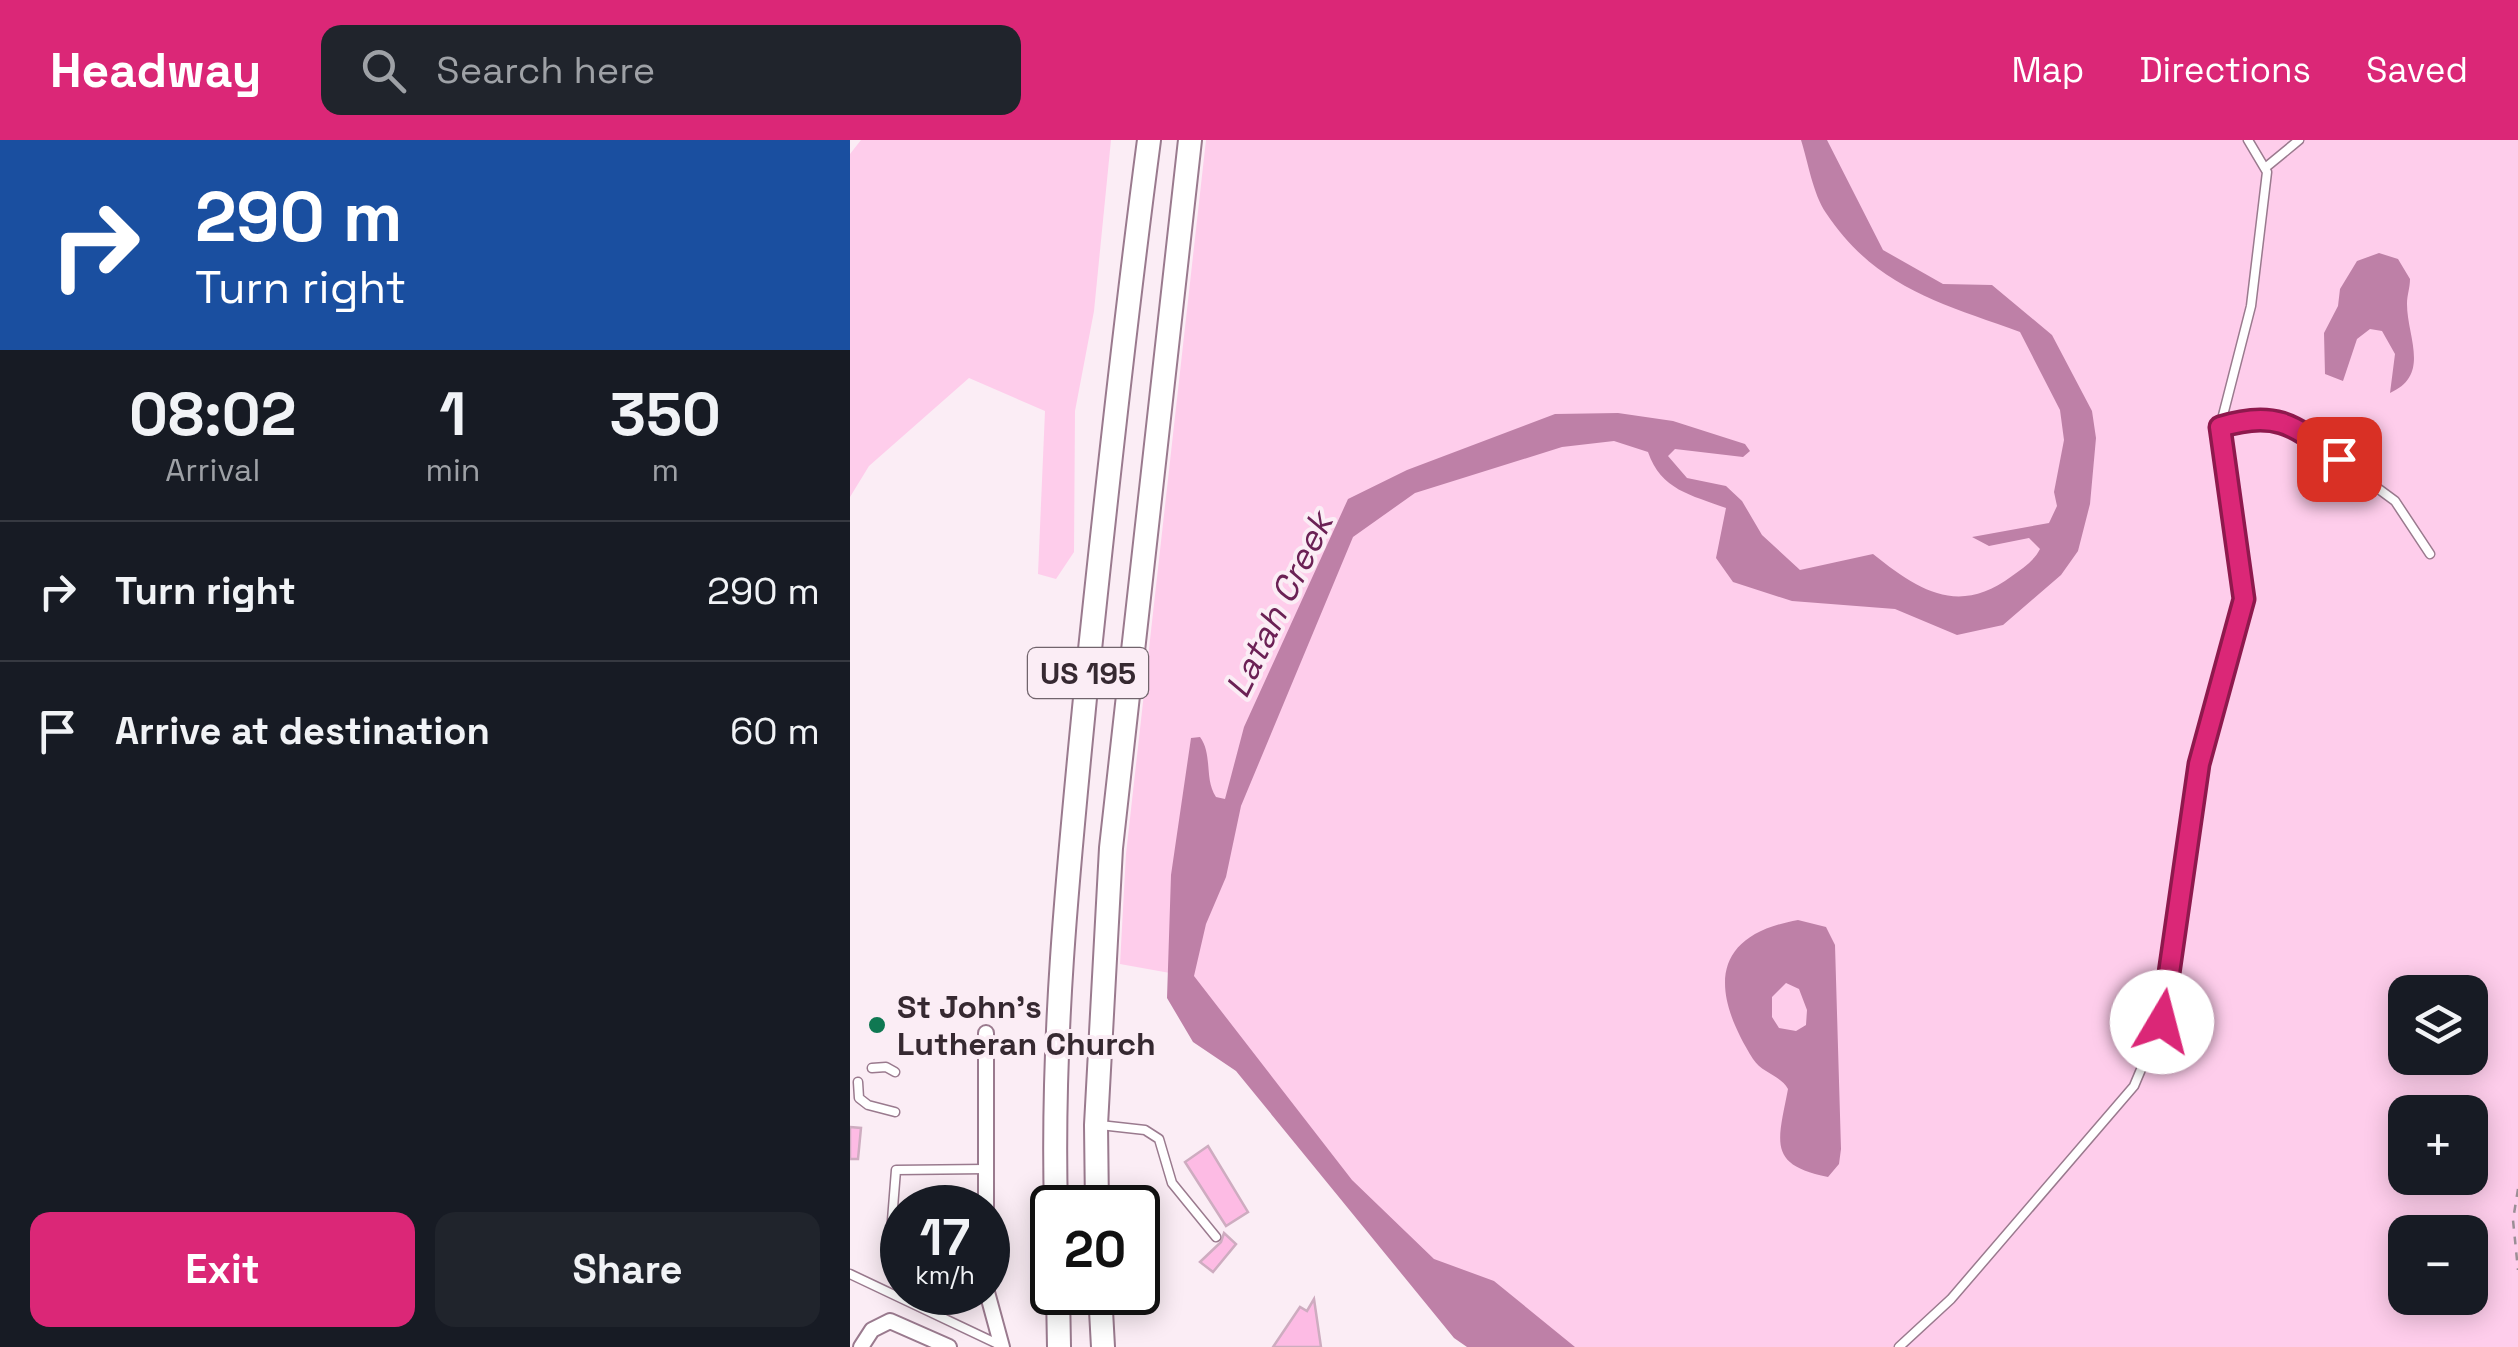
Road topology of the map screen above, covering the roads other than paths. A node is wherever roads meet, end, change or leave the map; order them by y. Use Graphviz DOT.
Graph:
graph roads {
  1 [pos="1149,140"];
  2 [pos="1190,140"];
  3 [pos="2248,140"];
  4 [pos="2295,141"];
  5 [pos="2265,168"];
  6 [pos="2220,427"];
  7 [pos="2430,554"];
  8 [pos="986,1033"];
  9 [pos="872,1068"];
  10 [pos="895,1072"];
  11 [pos="858,1082"];
  12 [pos="895,1112"];
  13 [pos="1096,1125"];
  14 [pos="986,1169"];
  15 [pos="892,1185"];
  16 [pos="986,1185"];
  17 [pos="1056,1185"];
  18 [pos="1097,1185"];
  19 [pos="1216,1237"];
  20 [pos="850,1274"];
  21 [pos="993,1315"];
  22 [pos="1058,1315"];
  23 [pos="1101,1315"];
  24 [pos="1002,1346"];
  25 [pos="861,1347"];
  26 [pos="949,1347"];
  27 [pos="1059,1347"];
  28 [pos="1103,1347"];
  29 [pos="1899,1347"];
  1 -- 17 [label="highway, US 195"];
  2 -- 13 [label="highway, US 195"];
  3 -- 5 [label="lane"];
  4 -- 5 [label="lane"];
  5 -- 6 [label="lane"];
  6 -- 7 [label="lane"];
  6 -- 29 [label="lane"];
  8 -- 14 [label="street"];
  9 -- 10 [label="lane"];
  11 -- 12 [label="lane"];
  13 -- 18 [label="highway, US 195"];
  13 -- 19 [label="lane"];
  14 -- 15 [label="lane"];
  14 -- 16 [label="street"];
  20 -- 24 [label="lane"];
  21 -- 24 [label="street"];
  22 -- 27 [label="highway"];
  23 -- 28 [label="highway"];
  25 -- 26 [label="street"];
}
